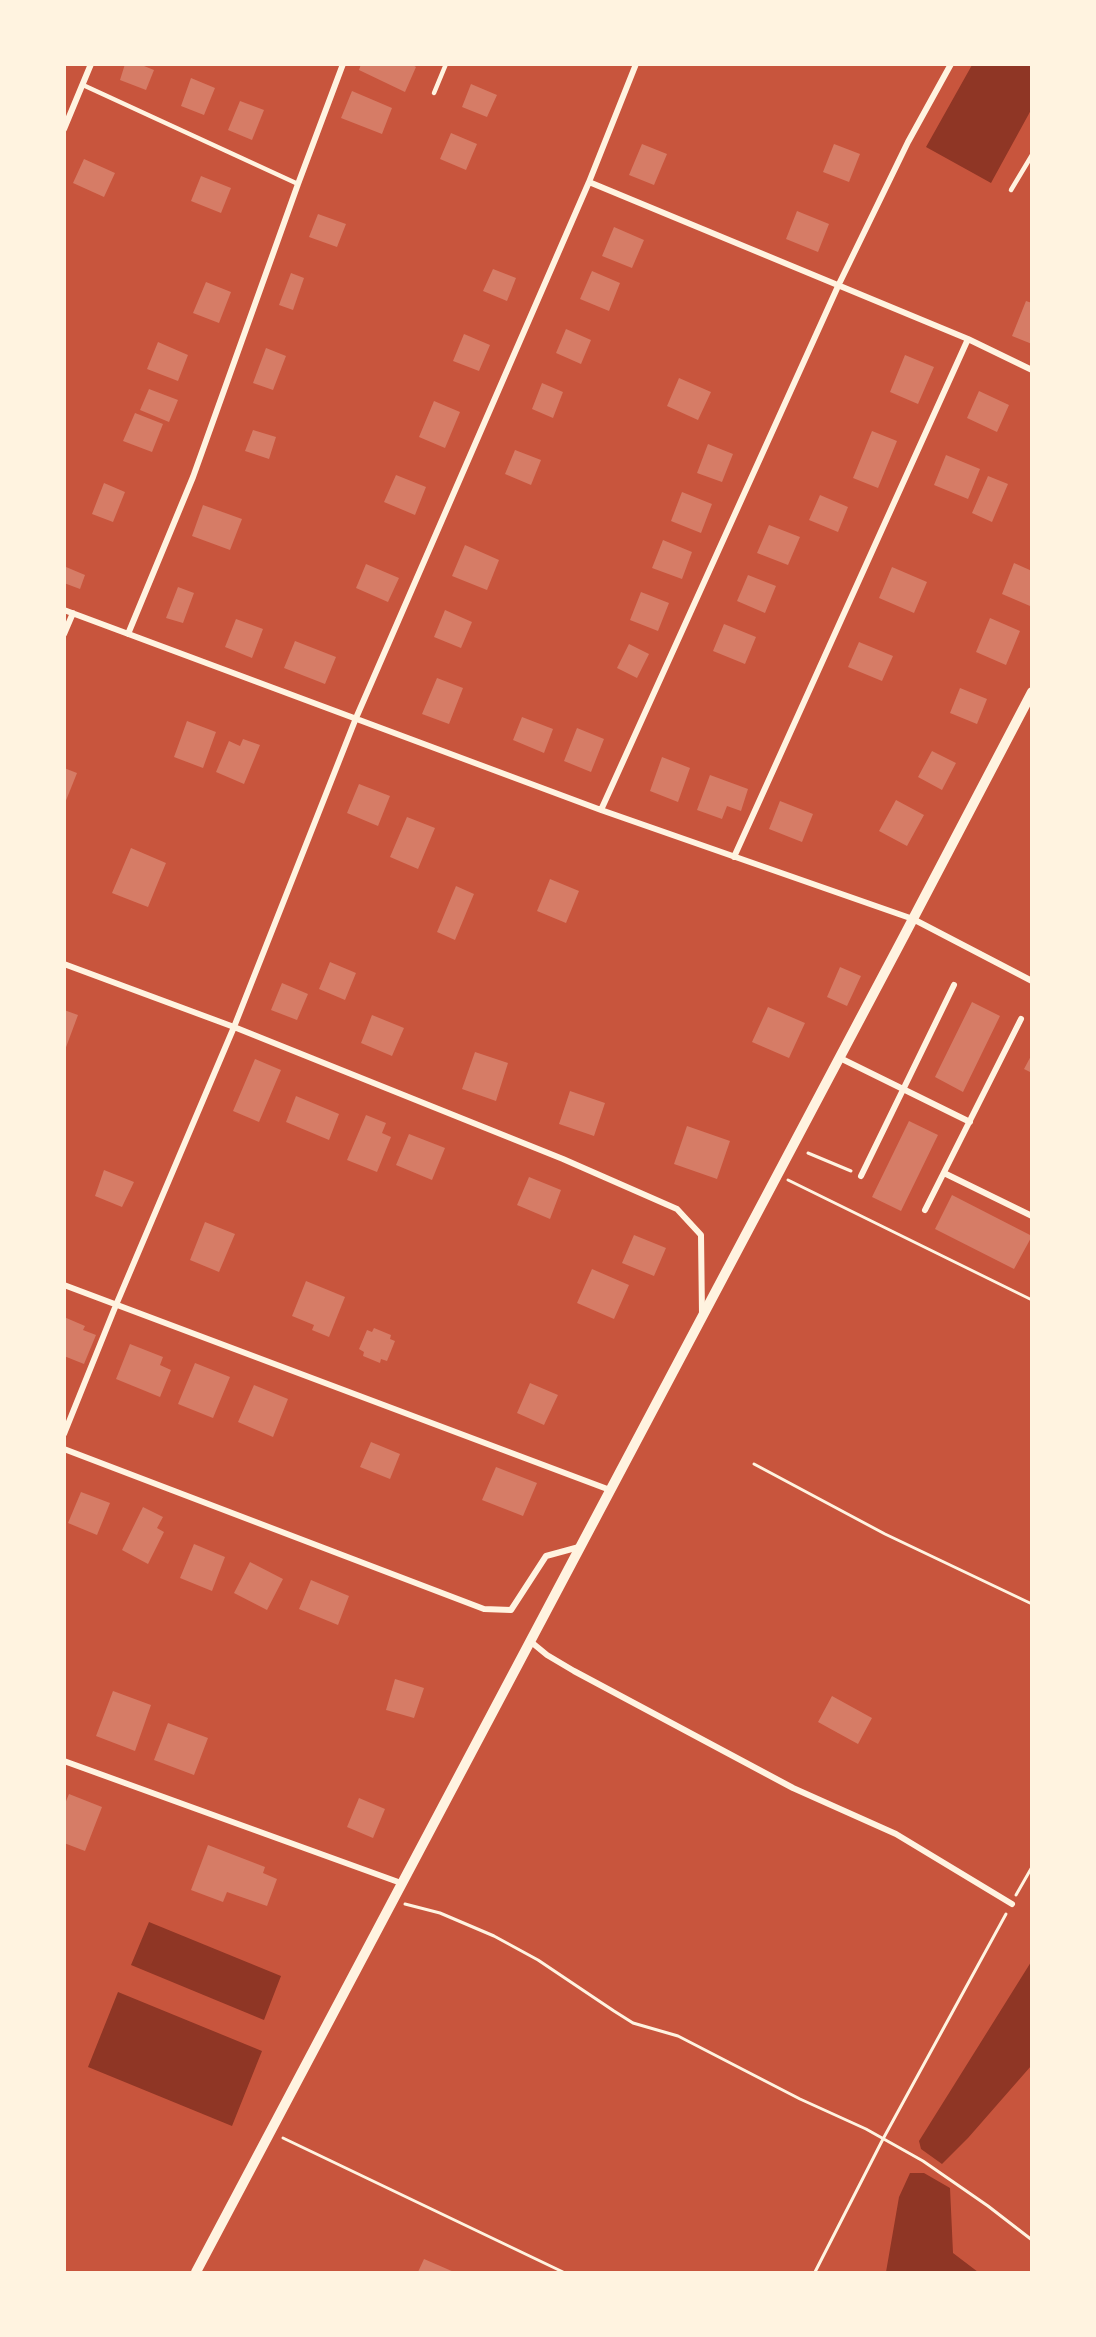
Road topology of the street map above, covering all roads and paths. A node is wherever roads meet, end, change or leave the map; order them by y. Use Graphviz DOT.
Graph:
graph roads {
  1 [pos="91,64"];
  2 [pos="343,64"];
  3 [pos="446,64"];
  4 [pos="636,64"];
  5 [pos="951,64"];
  6 [pos="82,86"];
  7 [pos="434,93"];
  8 [pos="64,129"];
  9 [pos="1032,155"];
  10 [pos="589,182"];
  11 [pos="298,184"];
  12 [pos="1011,190"];
  13 [pos="839,284"];
  14 [pos="968,339"];
  15 [pos="1032,370"];
  16 [pos="64,610"];
  17 [pos="73,613"];
  18 [pos="64,634"];
  19 [pos="128,634"];
  20 [pos="1032,692"];
  21 [pos="357,718"];
  22 [pos="601,810"];
  23 [pos="735,858"];
  24 [pos="914,919"];
  25 [pos="64,964"];
  26 [pos="1032,981"];
  27 [pos="954,986"];
  28 [pos="1021,1019"];
  29 [pos="234,1027"];
  30 [pos="840,1058"];
  31 [pos="903,1089"];
  32 [pos="970,1122"];
  33 [pos="808,1153"];
  34 [pos="944,1173"];
  35 [pos="778,1175"];
  36 [pos="861,1176"];
  37 [pos="925,1210"];
  38 [pos="1032,1216"];
  39 [pos="64,1285"];
  40 [pos="1032,1300"];
  41 [pos="116,1305"];
  42 [pos="702,1317"];
  43 [pos="64,1434"];
  44 [pos="64,1449"];
  45 [pos="754,1464"];
  46 [pos="610,1490"];
  47 [pos="579,1547"];
  48 [pos="1032,1604"];
  49 [pos="530,1641"];
  50 [pos="64,1761"];
  51 [pos="1032,1867"];
  52 [pos="401,1883"];
  53 [pos="392,1900"];
  54 [pos="1012,1904"];
  55 [pos="270,2132"];
  56 [pos="884,2139"];
  57 [pos="1032,2240"];
  58 [pos="196,2272"];
  59 [pos="563,2272"];
  60 [pos="815,2272"];
  1 -- 6 [label="street"];
  2 -- 11 [label="street"];
  3 -- 7 [label="lane"];
  4 -- 10 [label="street"];
  5 -- 13 [label="street"];
  6 -- 8 [label="street"];
  6 -- 11 [label="lane"];
  9 -- 12 [label="lane"];
  10 -- 13 [label="street"];
  10 -- 21 [label="street"];
  11 -- 19 [label="street"];
  13 -- 14 [label="street"];
  13 -- 22 [label="street"];
  14 -- 15 [label="street"];
  14 -- 23 [label="street"];
  16 -- 17 [label="street"];
  17 -- 18 [label="street"];
  17 -- 19 [label="street"];
  19 -- 21 [label="street"];
  20 -- 24 [label="street"];
  21 -- 22 [label="street"];
  21 -- 29 [label="street"];
  22 -- 23 [label="street"];
  23 -- 24 [label="street"];
  24 -- 26 [label="street"];
  24 -- 30 [label="street"];
  25 -- 29 [label="street"];
  27 -- 31 [label="street"];
  28 -- 32 [label="street"];
  29 -- 41 [label="street"];
  29 -- 42 [label="street"];
  30 -- 31 [label="street"];
  30 -- 35 [label="street"];
  31 -- 32 [label="street"];
  31 -- 36 [label="street"];
  32 -- 34 [label="street"];
  33 -- 36 [label="path"];
  34 -- 37 [label="street"];
  34 -- 38 [label="street"];
  35 -- 40 [label="path"];
  35 -- 42 [label="street"];
  39 -- 41 [label="street"];
  41 -- 43 [label="street"];
  41 -- 46 [label="street"];
  42 -- 46 [label="street"];
  44 -- 47 [label="street"];
  45 -- 48 [label="path"];
  46 -- 47 [label="street"];
  47 -- 49 [label="street"];
  49 -- 52 [label="street"];
  49 -- 54 [label="street"];
  50 -- 52 [label="street"];
  51 -- 54 [label="path"];
  52 -- 53 [label="street"];
  53 -- 55 [label="street"];
  53 -- 56 [label="path"];
  54 -- 56 [label="path"];
  55 -- 58 [label="street"];
  55 -- 59 [label="path"];
  56 -- 57 [label="path"];
  56 -- 60 [label="path"];
}
